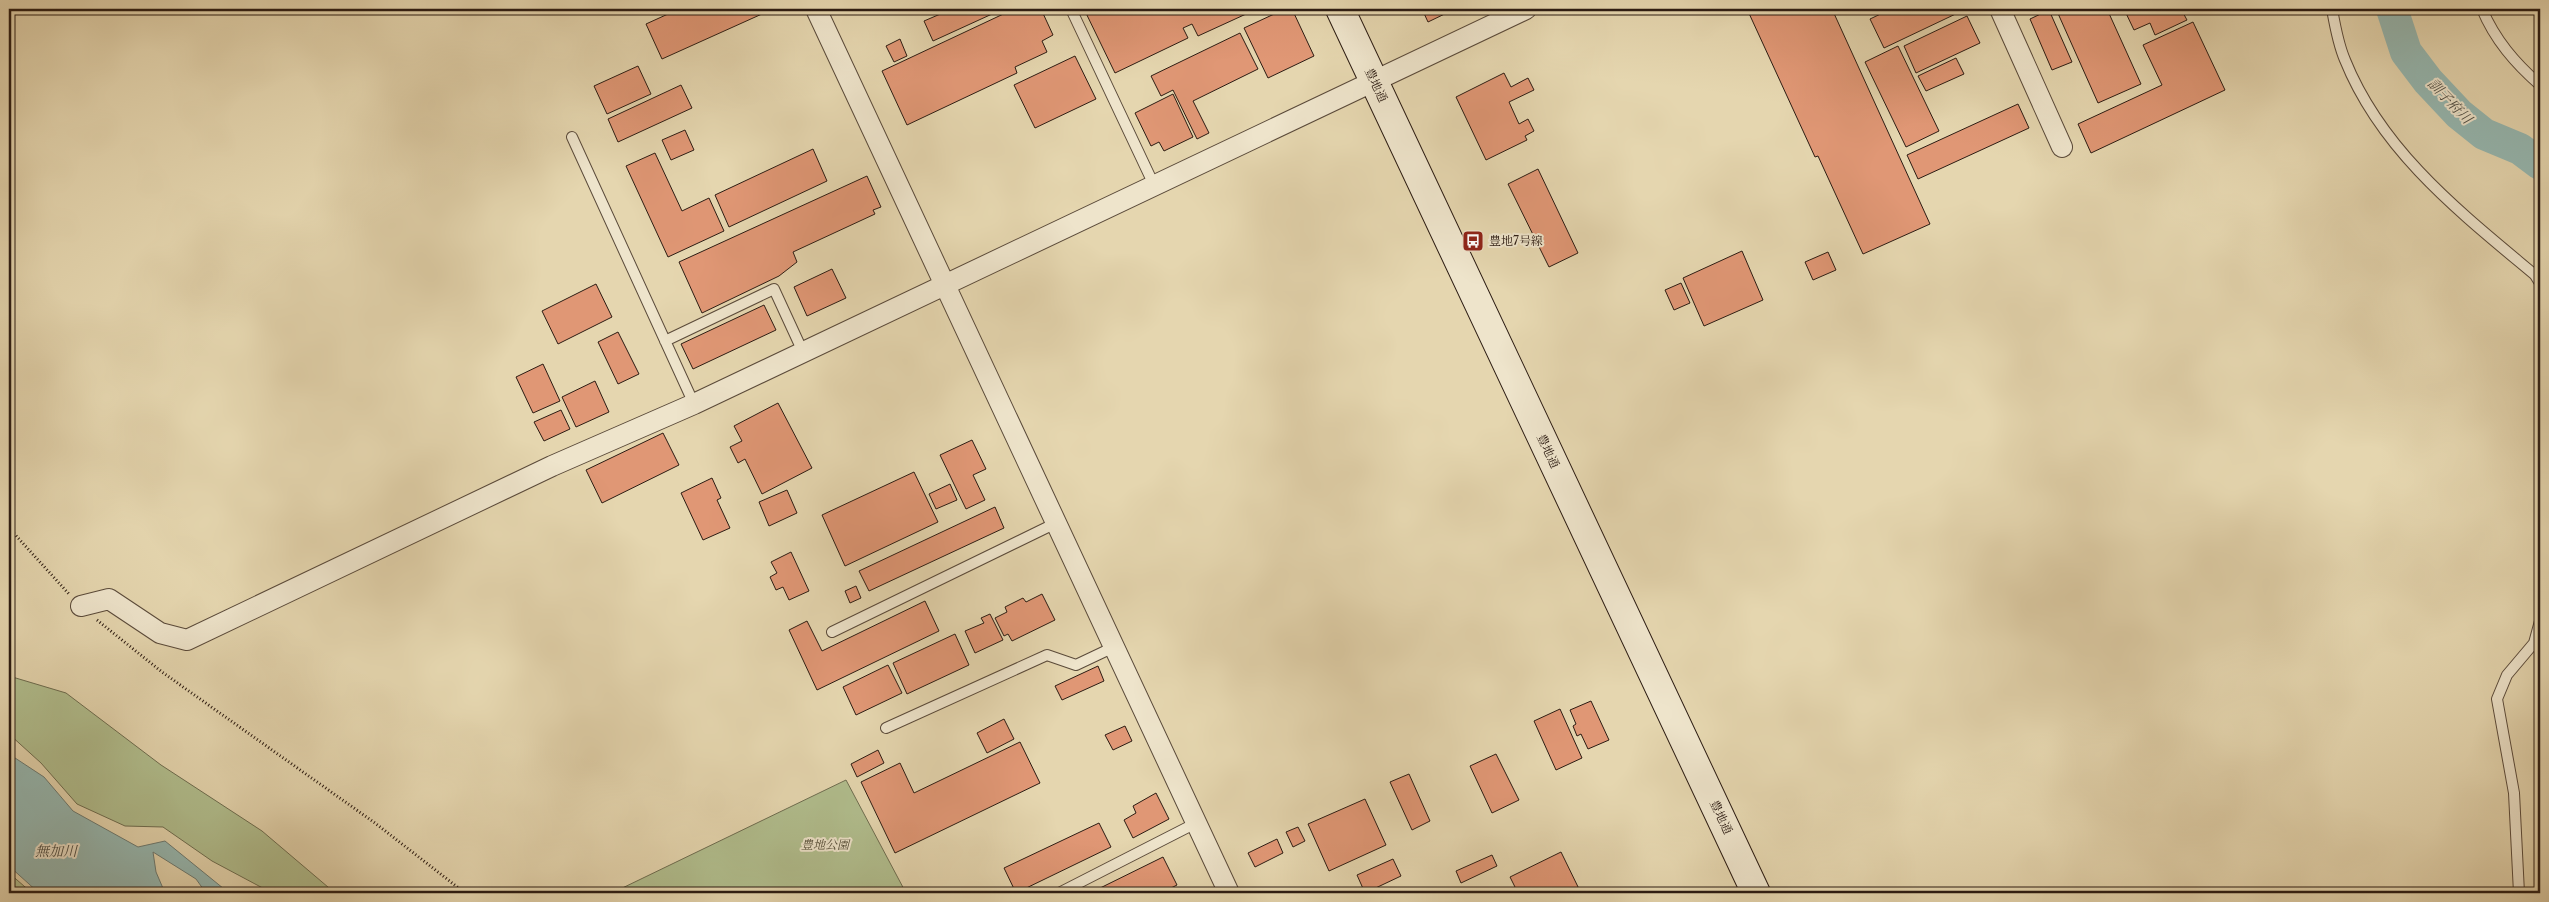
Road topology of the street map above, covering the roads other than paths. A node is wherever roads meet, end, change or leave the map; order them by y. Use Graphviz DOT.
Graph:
graph roads {
  1 [pos="816,9"];
  2 [pos="1071,9"];
  3 [pos="1340,9"];
  4 [pos="1526,9"];
  5 [pos="2000,9"];
  6 [pos="2332,9"];
  7 [pos="2482,9"];
  8 [pos="1374,80"];
  9 [pos="2540,85"];
  10 [pos="572,137"];
  11 [pos="2062,146"];
  12 [pos="1154,185"];
  13 [pos="2540,283"];
  14 [pos="946,285"];
  15 [pos="665,341"];
  16 [pos="803,352"];
  17 [pos="694,404"];
  18 [pos="1056,523"];
  19 [pos="82,606"];
  20 [pos="2540,621"];
  21 [pos="832,632"];
  22 [pos="1114,647"];
  23 [pos="886,728"];
  24 [pos="1196,823"];
  25 [pos="1059,893"];
  26 [pos="1229,893"];
  27 [pos="1756,893"];
  28 [pos="2519,893"];
  1 -- 14 [label="street"];
  2 -- 12 [label="lane"];
  3 -- 8 [label="main road, 豊地通"];
  4 -- 8 [label="street"];
  5 -- 11 [label="street"];
  6 -- 13 [label="lane"];
  7 -- 9 [label="lane"];
  8 -- 12 [label="street"];
  8 -- 27 [label="main road, 豊地通"];
  10 -- 15 [label="lane"];
  12 -- 14 [label="street"];
  14 -- 16 [label="street"];
  14 -- 18 [label="street"];
  15 -- 16 [label="lane"];
  15 -- 17 [label="lane"];
  16 -- 17 [label="street"];
  17 -- 19 [label="street"];
  18 -- 21 [label="lane"];
  18 -- 22 [label="street"];
  20 -- 28 [label="lane"];
  22 -- 23 [label="lane"];
  22 -- 24 [label="street"];
  24 -- 25 [label="lane"];
  24 -- 26 [label="street"];
}
